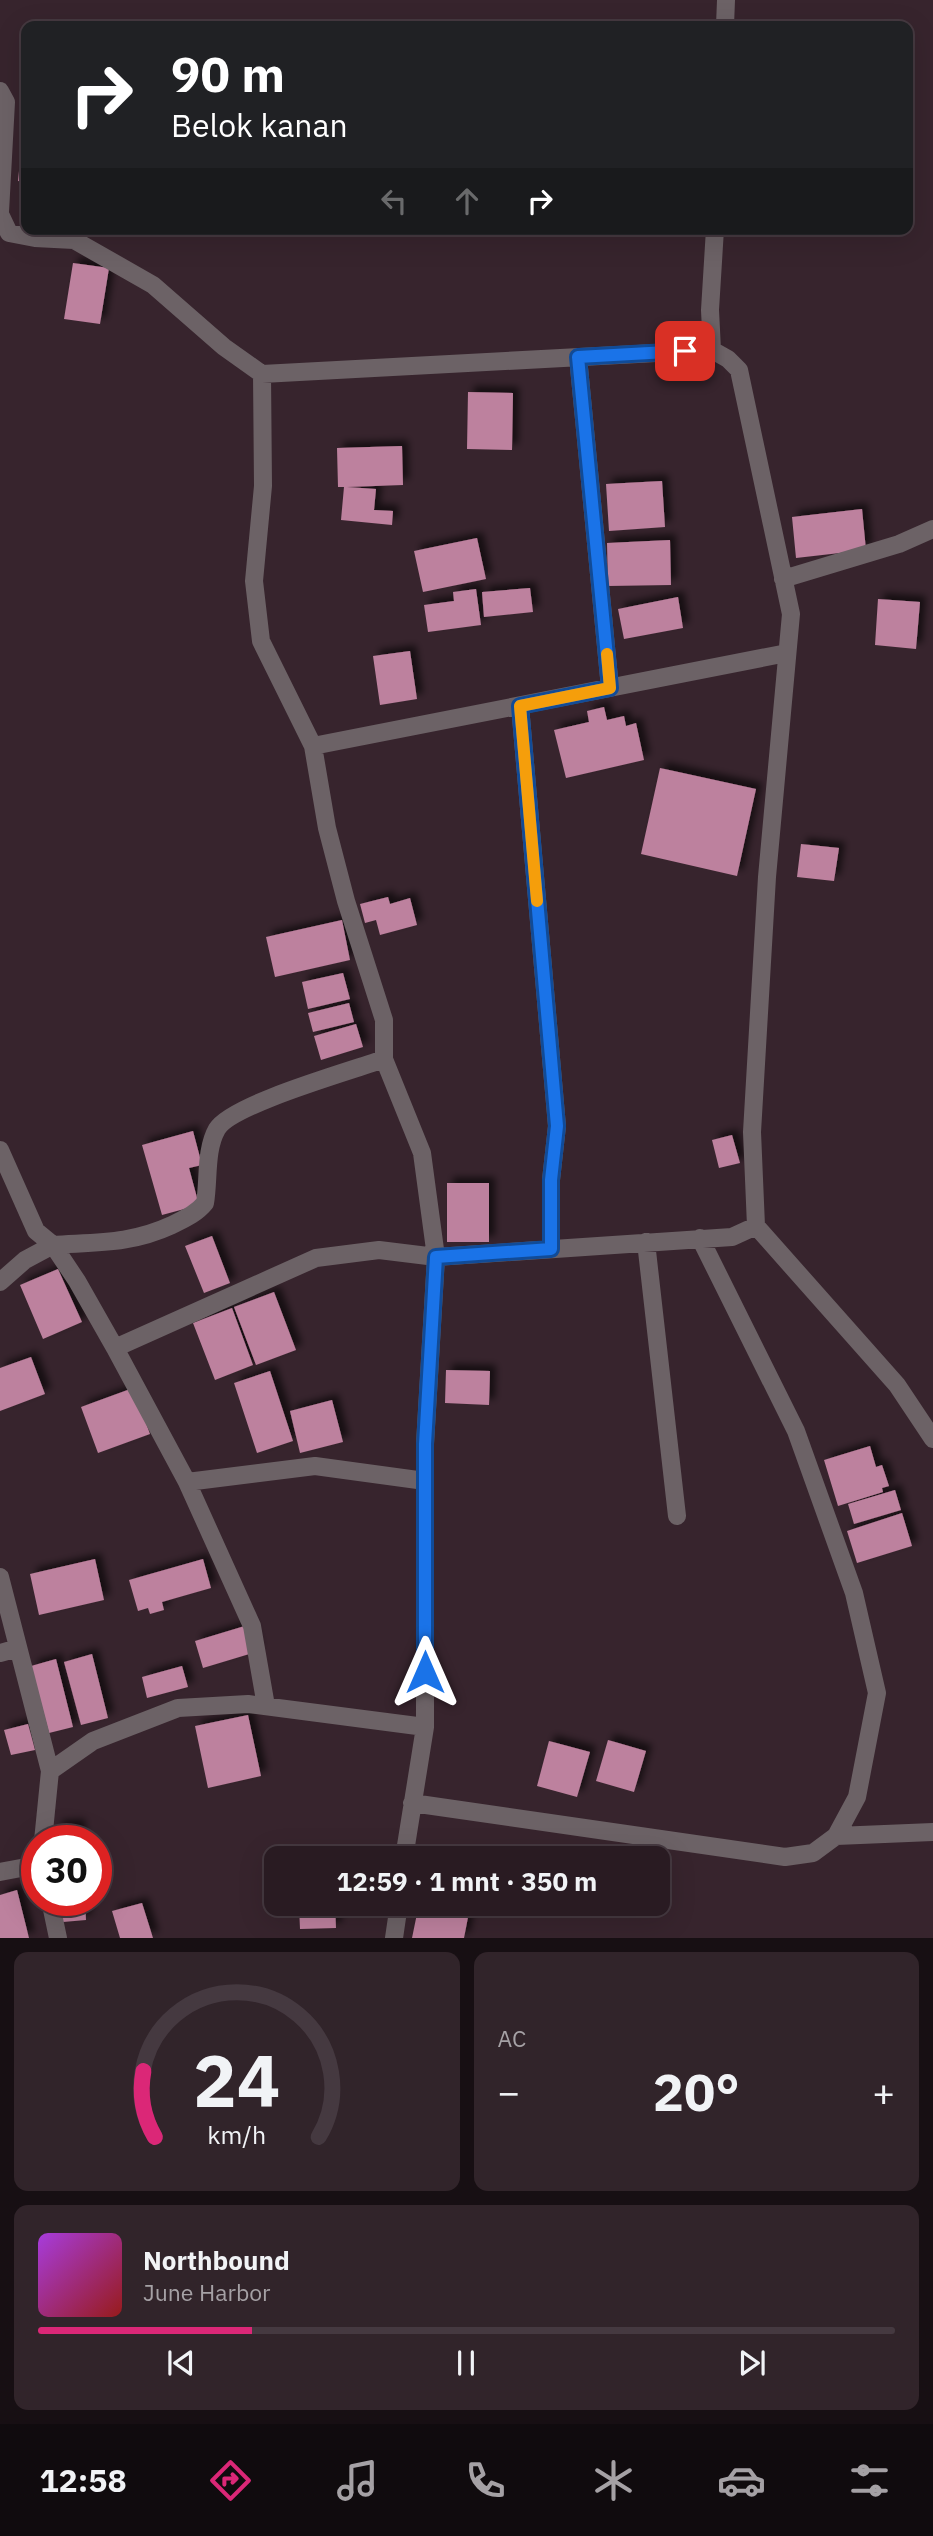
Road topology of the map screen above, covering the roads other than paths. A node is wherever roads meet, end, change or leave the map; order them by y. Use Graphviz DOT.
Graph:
graph roads {
  1 [pos="726,0"];
  2 [pos="725,21"];
  3 [pos="0,91"];
  4 [pos="0,213"];
  5 [pos="715,235"];
  6 [pos="712,350"];
  7 [pos="578,357"];
  8 [pos="262,373"];
  9 [pos="933,529"];
  10 [pos="783,579"];
  11 [pos="788,653"];
  12 [pos="610,688"];
  13 [pos="520,706"];
  14 [pos="313,746"];
  15 [pos="384,1059"];
  16 [pos="0,1150"];
  17 [pos="756,1226"];
  18 [pos="700,1238"];
  19 [pos="646,1242"];
  20 [pos="53,1245"];
  21 [pos="551,1249"];
  22 [pos="436,1257"];
  23 [pos="0,1282"];
  24 [pos="115,1348"];
  25 [pos="933,1439"];
  26 [pos="425,1481"];
  27 [pos="187,1482"];
  28 [pos="677,1516"];
  29 [pos="0,1577"];
  30 [pos="18,1648"];
  31 [pos="0,1653"];
  32 [pos="266,1706"];
  33 [pos="425,1727"];
  34 [pos="50,1771"];
  35 [pos="412,1803"];
  36 [pos="45,1825"];
  37 [pos="933,1832"];
  38 [pos="836,1836"];
  39 [pos="406,1846"];
  40 [pos="21,1867"];
  41 [pos="0,1872"];
  42 [pos="53,1916"];
  43 [pos="397,1916"];
  44 [pos="58,1937"];
  45 [pos="394,1937"];
  1 -- 2 [label="street"];
  3 -- 4 [label="street"];
  4 -- 8 [label="street"];
  5 -- 6 [label="street"];
  6 -- 7 [label="street"];
  6 -- 10 [label="street"];
  7 -- 8 [label="street"];
  7 -- 12 [label="street"];
  8 -- 14 [label="street"];
  9 -- 10 [label="street"];
  10 -- 11 [label="street"];
  11 -- 12 [label="street"];
  11 -- 17 [label="street"];
  12 -- 13 [label="street"];
  13 -- 14 [label="street"];
  13 -- 21 [label="street"];
  14 -- 15 [label="street"];
  15 -- 20 [label="street"];
  15 -- 22 [label="street"];
  16 -- 20 [label="street"];
  17 -- 18 [label="street"];
  17 -- 25 [label="street"];
  18 -- 19 [label="street"];
  18 -- 38 [label="street"];
  19 -- 21 [label="street"];
  19 -- 28 [label="street"];
  20 -- 23 [label="street"];
  20 -- 24 [label="street"];
  21 -- 22 [label="street"];
  22 -- 24 [label="street"];
  22 -- 26 [label="street"];
  24 -- 27 [label="street"];
  26 -- 27 [label="street"];
  26 -- 33 [label="street"];
  27 -- 32 [label="street"];
  29 -- 30 [label="street"];
  30 -- 31 [label="street"];
  30 -- 34 [label="street"];
  32 -- 33 [label="street"];
  32 -- 34 [label="street"];
  33 -- 35 [label="street"];
  34 -- 36 [label="street"];
  35 -- 38 [label="street"];
  35 -- 39 [label="street"];
  37 -- 38 [label="street"];
  40 -- 41 [label="street"];
  42 -- 44 [label="street"];
  43 -- 45 [label="street"];
}
